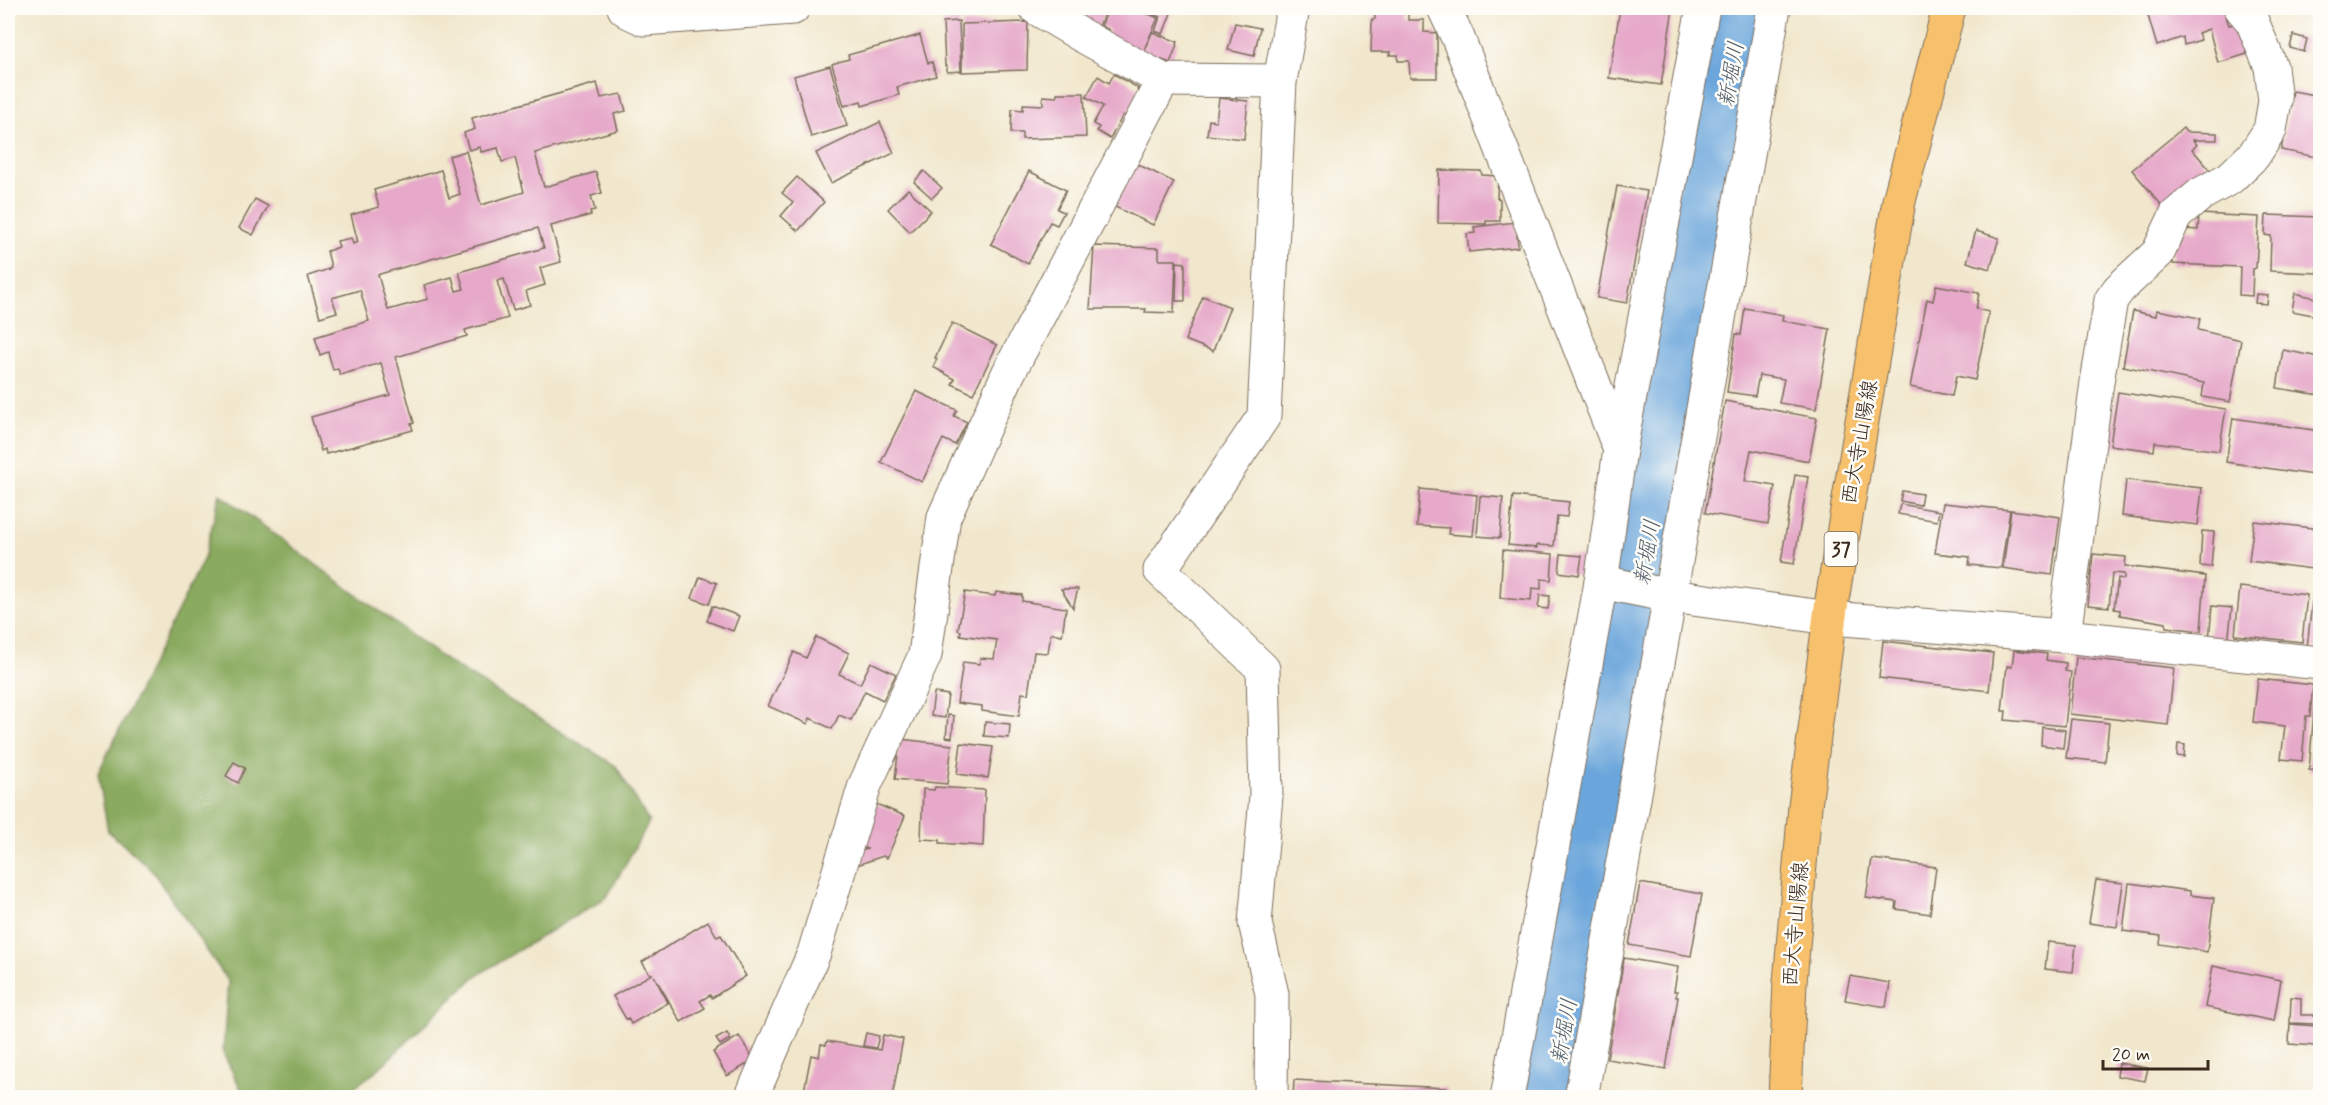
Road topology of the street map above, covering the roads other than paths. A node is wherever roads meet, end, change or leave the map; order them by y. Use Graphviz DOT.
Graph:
graph roads {
  1 [pos="624,8"];
  2 [pos="793,8"];
  3 [pos="1036,8"];
  4 [pos="1293,8"];
  5 [pos="1444,8"];
  6 [pos="1703,8"];
  7 [pos="1774,8"];
  8 [pos="1949,8"];
  9 [pos="2241,8"];
  10 [pos="1163,80"];
  11 [pos="1280,81"];
  12 [pos="1620,450"];
  13 [pos="1606,584"];
  14 [pos="1665,595"];
  15 [pos="1830,618"];
  16 [pos="2064,636"];
  17 [pos="2320,663"];
  18 [pos="751,1098"];
  19 [pos="1270,1098"];
  20 [pos="1507,1098"];
  21 [pos="1581,1098"];
  22 [pos="1785,1098"];
  1 -- 2 [label="street"];
  3 -- 10 [label="street"];
  4 -- 11 [label="street"];
  5 -- 12 [label="street"];
  6 -- 12 [label="street"];
  7 -- 14 [label="street"];
  8 -- 15 [label="main road, 西大寺山陽線 / 37"];
  9 -- 16 [label="street"];
  10 -- 11 [label="street"];
  10 -- 18 [label="street"];
  11 -- 19 [label="street"];
  12 -- 13 [label="street"];
  13 -- 14 [label="street"];
  13 -- 20 [label="street"];
  14 -- 15 [label="street"];
  14 -- 21 [label="street"];
  15 -- 16 [label="street"];
  15 -- 22 [label="main road, 西大寺山陽線 / 37"];
  16 -- 17 [label="street"];
}
